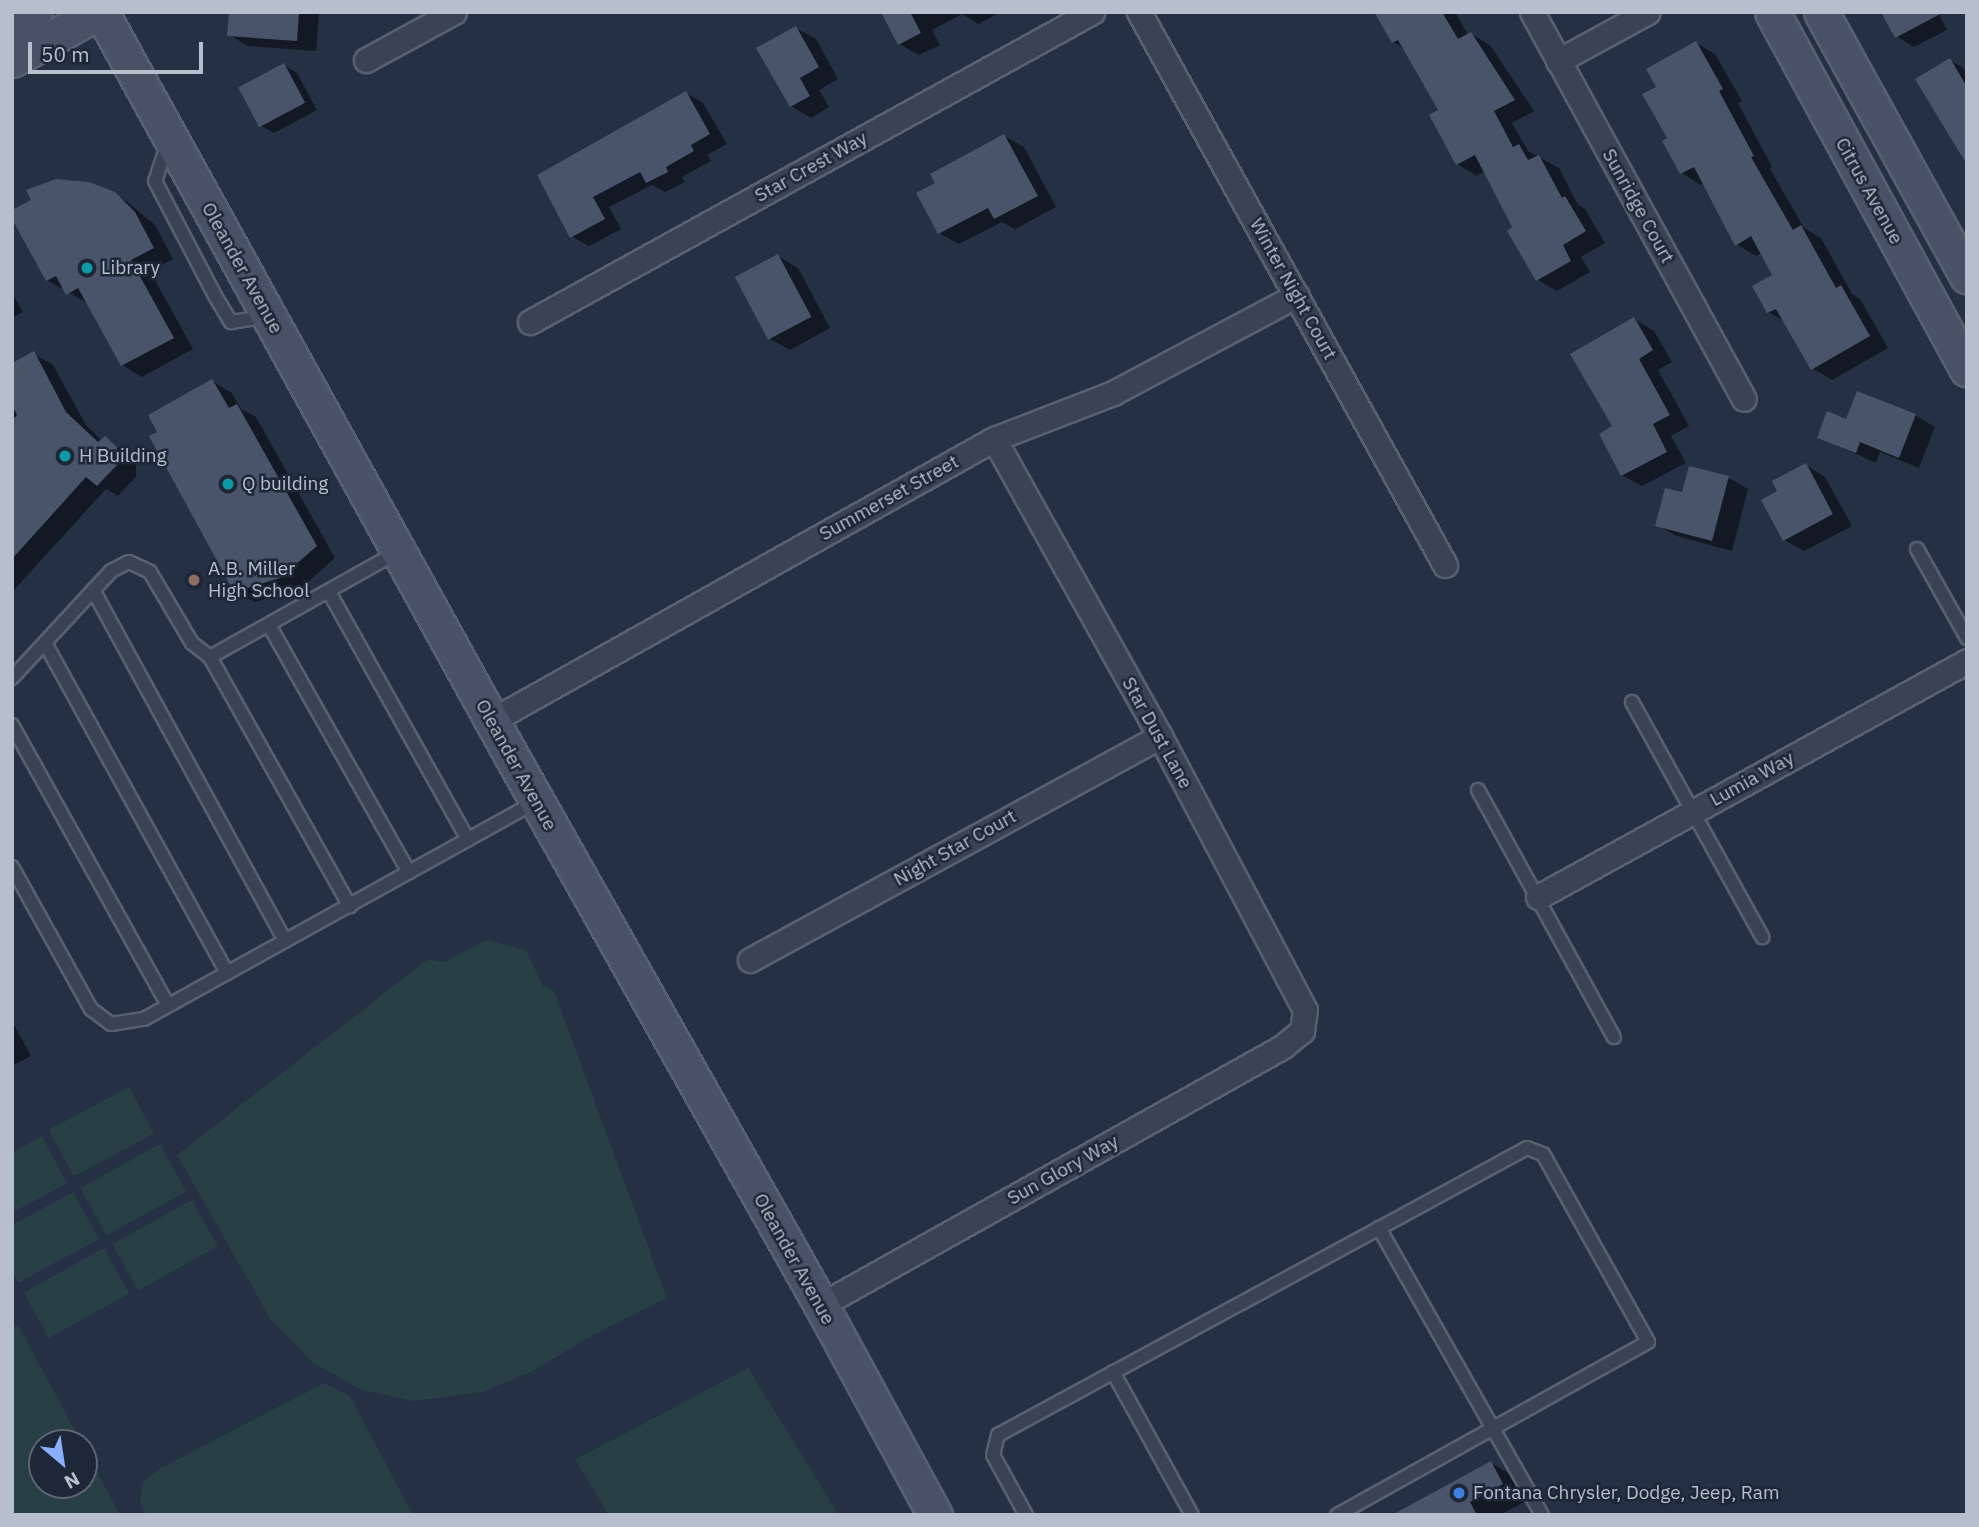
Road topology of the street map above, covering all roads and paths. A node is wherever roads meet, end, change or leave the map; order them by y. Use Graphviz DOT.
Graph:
graph roads {
  1 [pos="35,12"];
  2 [pos="100,12"];
  3 [pos="454,12"];
  4 [pos="1092,12"];
  5 [pos="1139,12"];
  6 [pos="1532,12"];
  7 [pos="1648,12"];
  8 [pos="1772,12"];
  9 [pos="1821,12"];
  10 [pos="12,24"];
  11 [pos="12,60"];
  12 [pos="366,60"];
  13 [pos="1558,61"];
  14 [pos="1967,276"];
  15 [pos="1297,295"];
  16 [pos="530,322"];
  17 [pos="1967,369"];
  18 [pos="1744,399"];
  19 [pos="994,439"];
  20 [pos="1917,549"];
  21 [pos="398,552"];
  22 [pos="1445,565"];
  23 [pos="93,590"];
  24 [pos="329,592"];
  25 [pos="269,625"];
  26 [pos="1967,638"];
  27 [pos="45,643"];
  28 [pos="210,657"];
  29 [pos="1967,661"];
  30 [pos="12,678"];
  31 [pos="1632,702"];
  32 [pos="491,721"];
  33 [pos="12,725"];
  34 [pos="1160,736"];
  35 [pos="1478,790"];
  36 [pos="537,801"];
  37 [pos="1694,811"];
  38 [pos="468,840"];
  39 [pos="12,867"];
  40 [pos="409,872"];
  41 [pos="1538,897"];
  42 [pos="350,906"];
  43 [pos="1762,937"];
  44 [pos="285,941"];
  45 [pos="750,960"];
  46 [pos="227,973"];
  47 [pos="168,1005"];
  48 [pos="1302,1031"];
  49 [pos="1614,1037"];
  50 [pos="1379,1228"];
  51 [pos="821,1305"];
  52 [pos="1113,1372"];
  53 [pos="1494,1428"];
  54 [pos="935,1515"];
  55 [pos="1026,1515"];
  56 [pos="1192,1515"];
  57 [pos="1337,1515"];
  58 [pos="1542,1515"];
  1 -- 10 [label="street"];
  2 -- 11 [label="street"];
  2 -- 21 [label="street, Oleander Avenue"];
  3 -- 12 [label="street"];
  4 -- 16 [label="street, Star Crest Way"];
  5 -- 15 [label="street, Winter Night Court"];
  6 -- 13 [label="street, Sunridge Court"];
  7 -- 13 [label="street"];
  8 -- 17 [label="street, Citrus Avenue"];
  9 -- 14 [label="street"];
  13 -- 18 [label="street, Sunridge Court"];
  15 -- 19 [label="street, Summerset Street"];
  15 -- 22 [label="street, Winter Night Court"];
  19 -- 32 [label="street, Summerset Street"];
  19 -- 34 [label="street, Star Dust Lane"];
  20 -- 26 [label="lane"];
  21 -- 24 [label="lane"];
  21 -- 32 [label="street, Oleander Avenue"];
  23 -- 27 [label="lane"];
  23 -- 28 [label="lane"];
  23 -- 44 [label="lane"];
  24 -- 25 [label="lane"];
  24 -- 38 [label="lane"];
  25 -- 28 [label="lane"];
  25 -- 40 [label="lane"];
  27 -- 30 [label="lane"];
  27 -- 46 [label="lane"];
  28 -- 42 [label="lane"];
  29 -- 37 [label="street, Lumia Way"];
  31 -- 37 [label="lane"];
  32 -- 36 [label="street, Oleander Avenue"];
  33 -- 47 [label="lane"];
  34 -- 45 [label="street, Night Star Court"];
  34 -- 48 [label="street, Star Dust Lane"];
  35 -- 41 [label="lane"];
  36 -- 38 [label="lane"];
  36 -- 51 [label="street, Oleander Avenue"];
  37 -- 41 [label="street, Lumia Way"];
  37 -- 43 [label="lane"];
  38 -- 40 [label="lane"];
  39 -- 47 [label="lane"];
  40 -- 42 [label="lane"];
  41 -- 49 [label="lane"];
  42 -- 44 [label="lane"];
  44 -- 46 [label="lane"];
  46 -- 47 [label="lane"];
  48 -- 51 [label="street, Sun Glory Way"];
  50 -- 52 [label="lane"];
  50 -- 53 [label="lane"];
  50 -- 53 [label="lane"];
  51 -- 54 [label="street, Oleander Avenue"];
  52 -- 55 [label="lane"];
  52 -- 56 [label="lane"];
  53 -- 57 [label="lane"];
  53 -- 58 [label="lane"];
}
